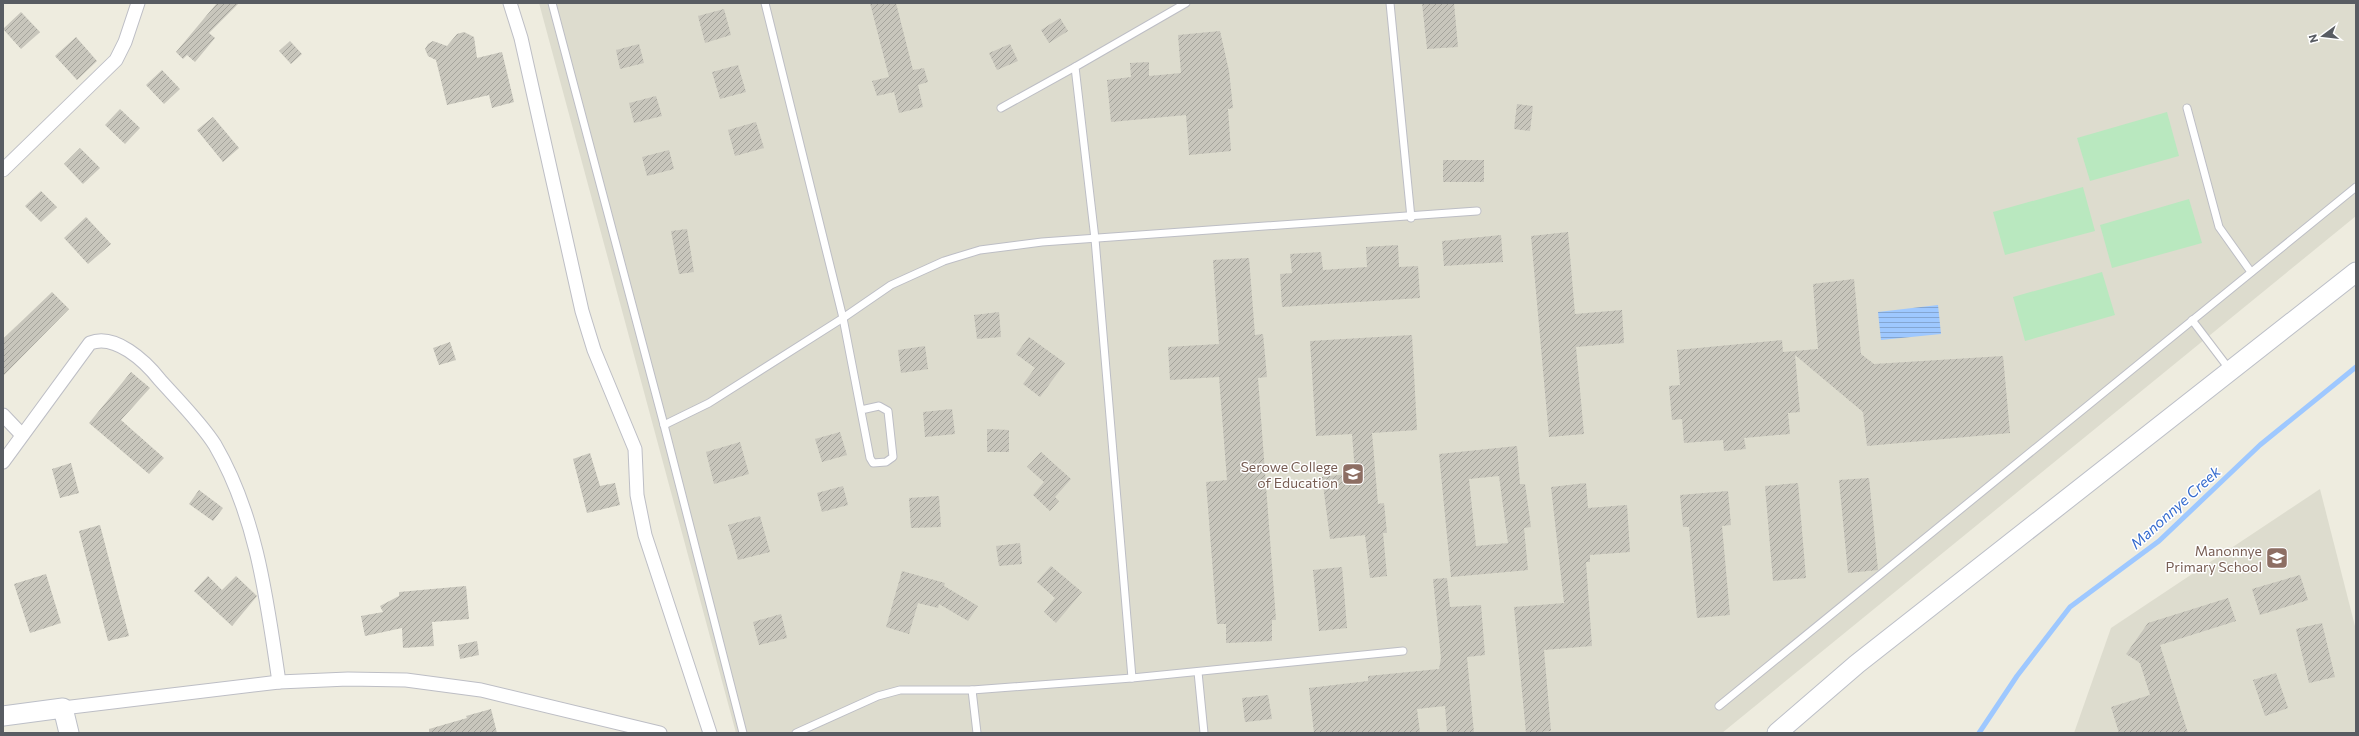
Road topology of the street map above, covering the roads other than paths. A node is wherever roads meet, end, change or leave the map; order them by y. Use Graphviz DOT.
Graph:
graph roads {
  1 [pos="510,3"];
  2 [pos="552,3"];
  3 [pos="765,3"];
  4 [pos="1186,3"];
  5 [pos="1390,3"];
  6 [pos="137,4"];
  7 [pos="1075,67"];
  8 [pos="1001,108"];
  9 [pos="2187,108"];
  10 [pos="3,170"];
  11 [pos="2356,187"];
  12 [pos="1477,211"];
  13 [pos="1411,218"];
  14 [pos="1095,239"];
  15 [pos="2251,272"];
  16 [pos="2356,272"];
  17 [pos="843,318"];
  18 [pos="2192,320"];
  19 [pos="2230,370"];
  20 [pos="861,410"];
  21 [pos="3,416"];
  22 [pos="664,425"];
  23 [pos="22,435"];
  24 [pos="3,462"];
  25 [pos="1403,651"];
  26 [pos="1198,672"];
  27 [pos="1132,678"];
  28 [pos="279,682"];
  29 [pos="972,690"];
  30 [pos="1719,706"];
  31 [pos="63,708"];
  32 [pos="3,716"];
  33 [pos="69,733"];
  34 [pos="660,733"];
  35 [pos="710,733"];
  36 [pos="743,733"];
  37 [pos="796,733"];
  38 [pos="977,733"];
  39 [pos="1204,733"];
  40 [pos="1777,733"];
  1 -- 35 [label="street"];
  2 -- 22 [label="lane"];
  3 -- 17 [label="lane"];
  4 -- 7 [label="lane"];
  5 -- 13 [label="lane"];
  6 -- 10 [label="street"];
  7 -- 8 [label="lane"];
  7 -- 14 [label="lane"];
  9 -- 15 [label="lane"];
  11 -- 15 [label="lane"];
  12 -- 13 [label="lane"];
  13 -- 14 [label="lane"];
  14 -- 17 [label="lane"];
  14 -- 27 [label="lane"];
  15 -- 18 [label="lane"];
  16 -- 19 [label="street"];
  17 -- 20 [label="lane"];
  17 -- 22 [label="lane"];
  18 -- 19 [label="lane"];
  18 -- 30 [label="lane"];
  19 -- 40 [label="street"];
  20 -- 20 [label="lane"];
  21 -- 23 [label="street"];
  22 -- 36 [label="lane"];
  23 -- 24 [label="street"];
  23 -- 28 [label="street"];
  25 -- 26 [label="lane"];
  26 -- 27 [label="lane"];
  26 -- 39 [label="lane"];
  27 -- 29 [label="lane"];
  28 -- 31 [label="street"];
  28 -- 34 [label="street"];
  29 -- 37 [label="lane"];
  29 -- 38 [label="lane"];
  31 -- 32 [label="street"];
  31 -- 33 [label="street"];
}
